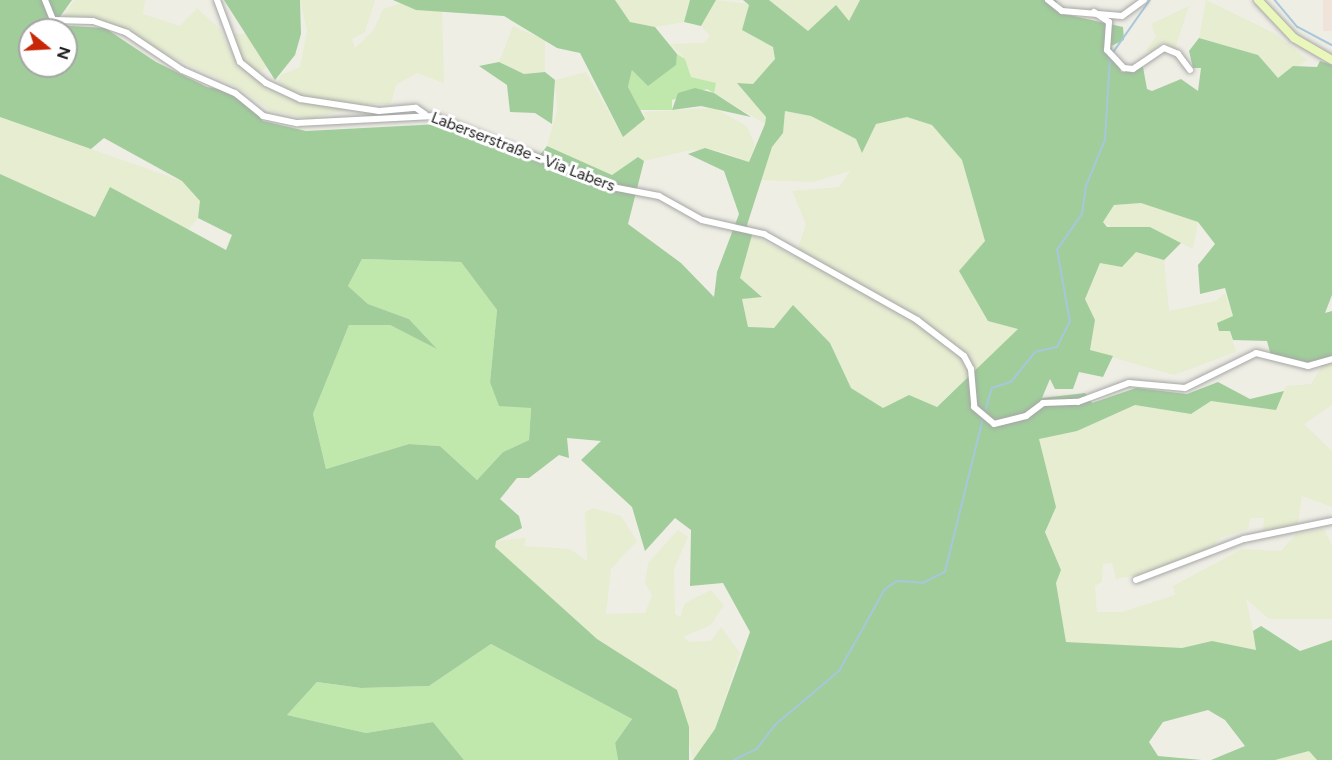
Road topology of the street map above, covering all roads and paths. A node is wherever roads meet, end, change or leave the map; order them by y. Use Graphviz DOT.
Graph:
graph roads {
  1 [pos="45,0"];
  2 [pos="217,0"];
  3 [pos="1048,0"];
  4 [pos="1144,0"];
  5 [pos="1258,0"];
  6 [pos="1094,12"];
  7 [pos="1332,60"];
  8 [pos="1190,70"];
  9 [pos="425,114"];
  10 [pos="1332,359"];
  11 [pos="1332,521"];
  12 [pos="1136,580"];
  1 -- 9 [label="street"];
  2 -- 9 [label="street"];
  3 -- 6 [label="street"];
  4 -- 6 [label="street"];
  5 -- 7 [label="main road"];
  6 -- 8 [label="street"];
  9 -- 10 [label="street, Laberserstraße - Via Labers"];
  11 -- 12 [label="street"];
}
